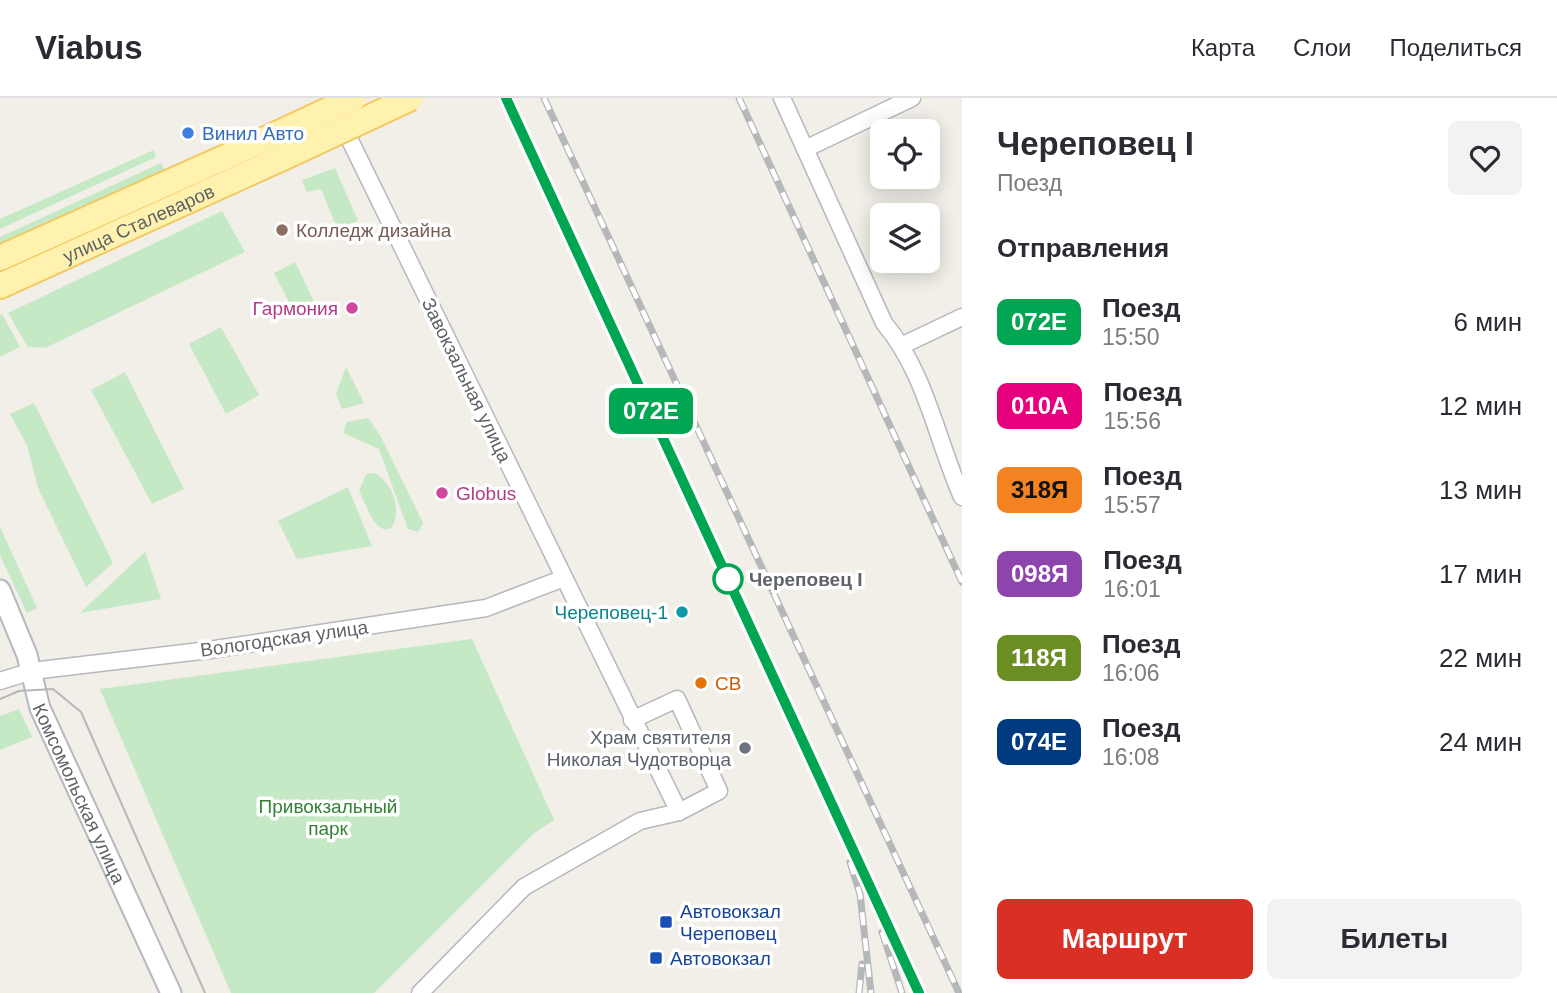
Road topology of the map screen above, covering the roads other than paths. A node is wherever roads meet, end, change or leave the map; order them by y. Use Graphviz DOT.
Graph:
graph roads {
  1 [pos="330,98"];
  2 [pos="354,98"];
  3 [pos="411,98"];
  4 [pos="782,98"];
  5 [pos="912,98"];
  6 [pos="273,149"];
  7 [pos="805,149"];
  8 [pos="0,258"];
  9 [pos="0,286"];
  10 [pos="962,317"];
  11 [pos="902,345"];
  12 [pos="962,497"];
  13 [pos="564,578"];
  14 [pos="0,590"];
  15 [pos="32,671"];
  16 [pos="0,681"];
  17 [pos="632,720"];
  18 [pos="679,812"];
  19 [pos="171,993"];
  20 [pos="420,993"];
  1 -- 13 [label="street, Завокзальная улица"];
  2 -- 6 [label="main road, bridge"];
  3 -- 6 [label="main road, bridge"];
  4 -- 7 [label="street"];
  5 -- 7 [label="street"];
  6 -- 8 [label="main road, улица Сталеваров"];
  6 -- 9 [label="main road, улица Сталеваров"];
  7 -- 11 [label="street"];
  10 -- 11 [label="street"];
  11 -- 12 [label="street"];
  13 -- 15 [label="street, Вологодская улица"];
  13 -- 17 [label="street, Завокзальная улица"];
  14 -- 15 [label="street, Комсомольская улица"];
  15 -- 16 [label="street, Вологодская улица"];
  15 -- 19 [label="street, Комсомольская улица"];
  17 -- 18 [label="street, Завокзальная улица"];
  17 -- 18 [label="street"];
  18 -- 20 [label="street"];
}
